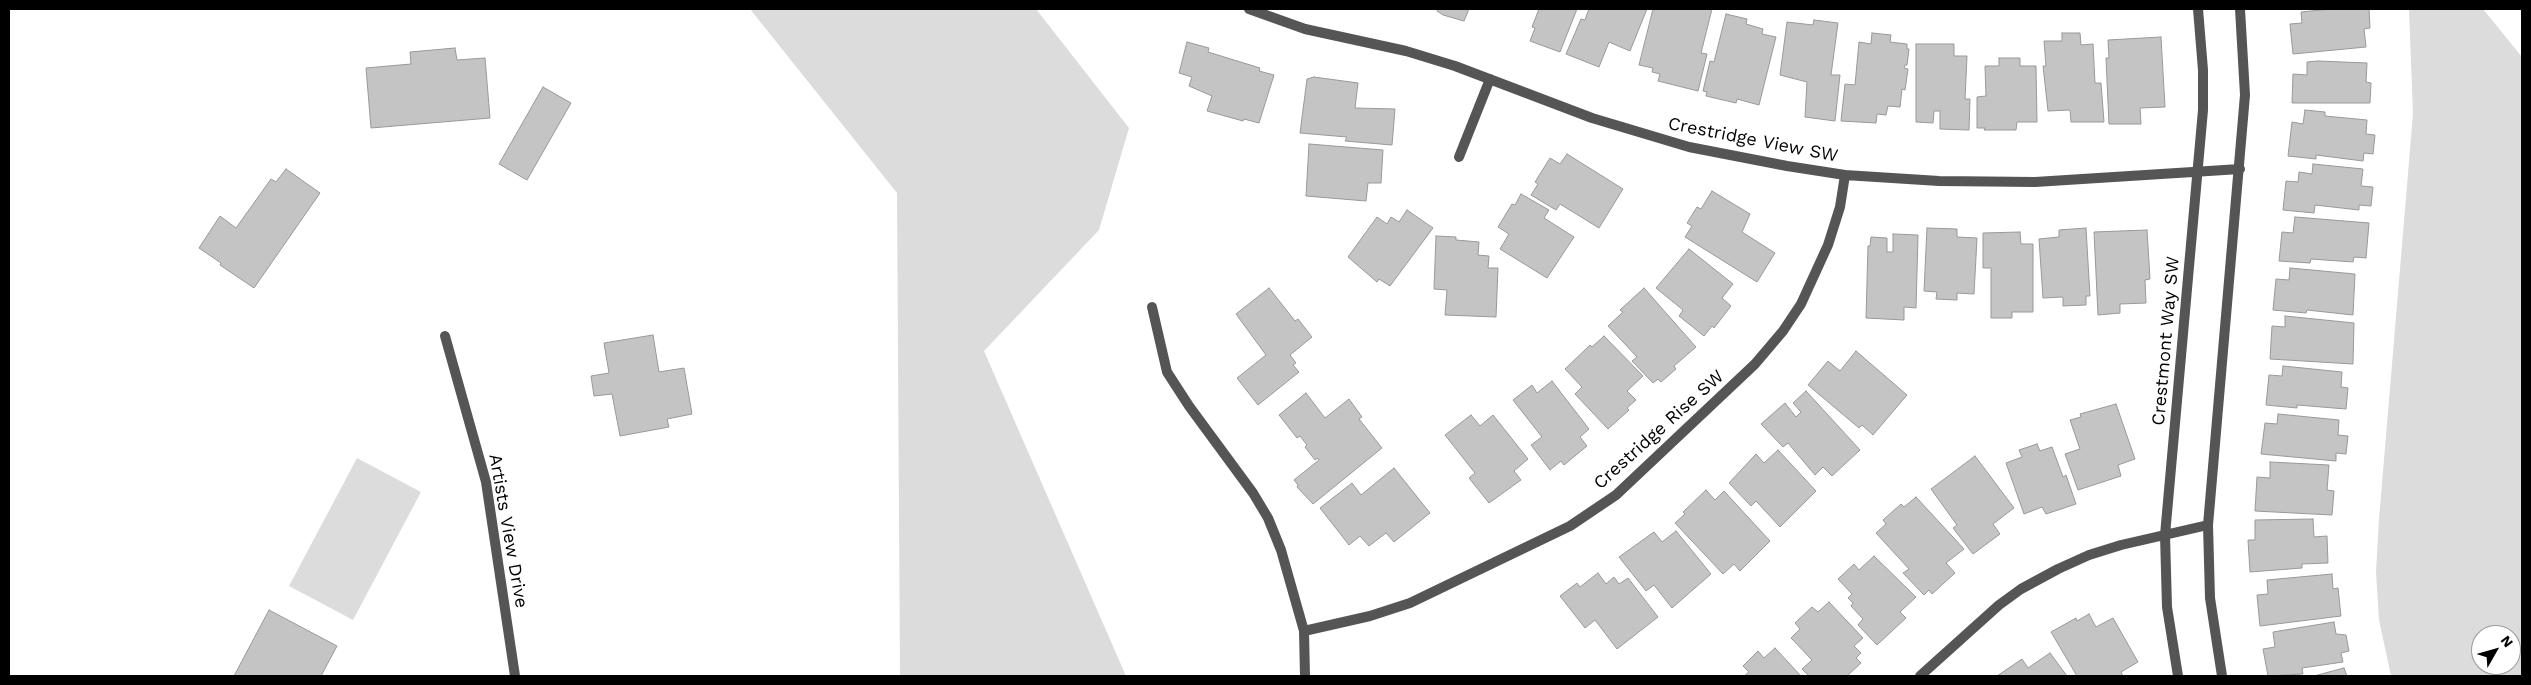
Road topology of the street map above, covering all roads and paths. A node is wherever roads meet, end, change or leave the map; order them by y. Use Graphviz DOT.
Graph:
graph roads {
  1 [pos="1249,9"];
  2 [pos="2198,9"];
  3 [pos="2240,9"];
  4 [pos="1490,79"];
  5 [pos="1459,157"];
  6 [pos="2240,169"];
  7 [pos="2197,171"];
  8 [pos="1844,175"];
  9 [pos="1152,307"];
  10 [pos="445,336"];
  11 [pos="2208,525"];
  12 [pos="2165,534"];
  13 [pos="1304,631"];
  14 [pos="515,676"];
  15 [pos="1305,676"];
  16 [pos="1920,676"];
  17 [pos="2178,676"];
  18 [pos="2222,676"];
  1 -- 4 [label="street, Crestridge View SW"];
  2 -- 7 [label="street, Crestmont Way SW"];
  3 -- 6 [label="street"];
  4 -- 5 [label="street"];
  4 -- 8 [label="street, Crestridge View SW"];
  6 -- 7 [label="street, Crestridge View SW"];
  6 -- 11 [label="street"];
  7 -- 8 [label="street, Crestridge View SW"];
  7 -- 12 [label="street, Crestmont Way SW"];
  8 -- 13 [label="street, Crestridge Rise SW"];
  9 -- 13 [label="street"];
  10 -- 14 [label="street, Artists View Drive"];
  11 -- 12 [label="street"];
  11 -- 18 [label="street"];
  12 -- 16 [label="street"];
  12 -- 17 [label="street, Crestmont Way SW"];
  13 -- 15 [label="street"];
}
